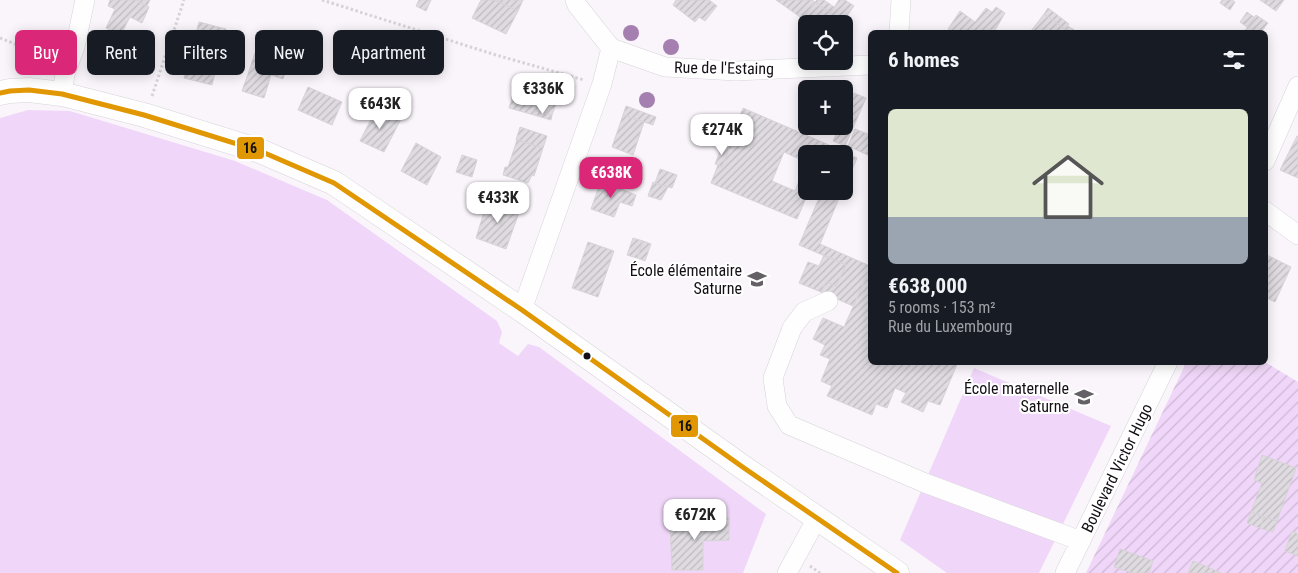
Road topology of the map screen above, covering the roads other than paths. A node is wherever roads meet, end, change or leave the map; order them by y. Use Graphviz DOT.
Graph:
graph roads {
  1 [pos="86,0"];
  2 [pos="574,0"];
  3 [pos="901,0"];
  4 [pos="899,30"];
  5 [pos="611,48"];
  6 [pos="868,65"];
  7 [pos="63,84"];
  8 [pos="1298,86"];
  9 [pos="0,93"];
  10 [pos="1268,154"];
  11 [pos="1268,213"];
  12 [pos="1298,235"];
  13 [pos="828,301"];
  14 [pos="522,310"];
  15 [pos="1167,365"];
  16 [pos="817,518"];
  17 [pos="1081,541"];
  18 [pos="787,573"];
  19 [pos="897,573"];
  20 [pos="1065,573"];
  1 -- 7 [label="street"];
  2 -- 5 [label="street"];
  3 -- 4 [label="street"];
  5 -- 6 [label="street, Rue de l'Estaing"];
  5 -- 14 [label="street"];
  7 -- 9 [label="main road"];
  7 -- 14 [label="main road"];
  8 -- 10 [label="street"];
  11 -- 12 [label="street"];
  13 -- 17 [label="street"];
  14 -- 16 [label="main road"];
  15 -- 17 [label="street, Boulevard Victor Hugo"];
  16 -- 18 [label="street"];
  16 -- 19 [label="main road"];
  17 -- 20 [label="street, Boulevard Victor Hugo"];
}
